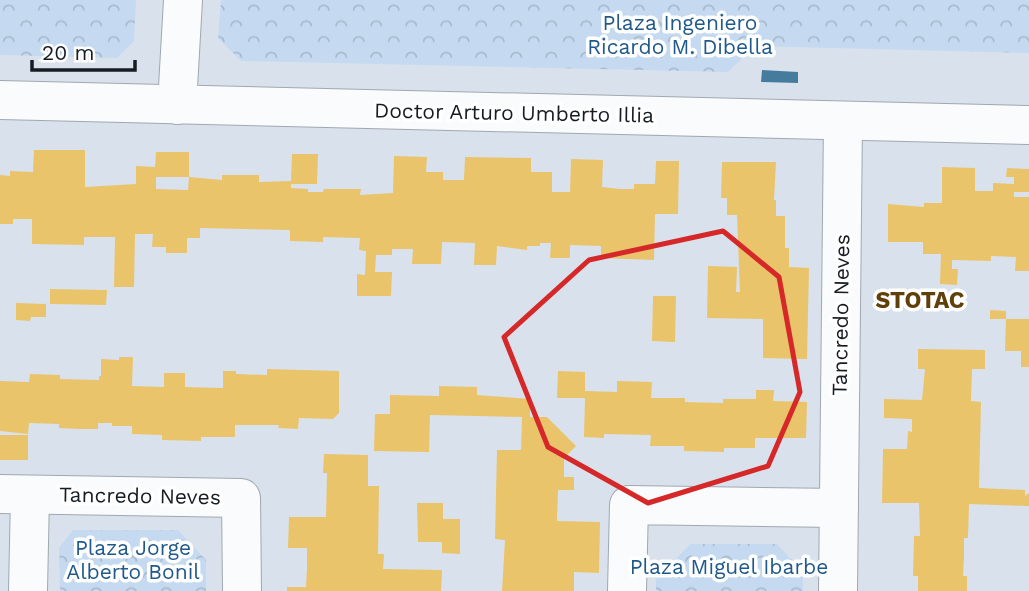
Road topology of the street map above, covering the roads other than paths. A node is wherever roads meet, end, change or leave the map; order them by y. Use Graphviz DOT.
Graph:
graph roads {
  1 [pos="183,0"];
  2 [pos="0,100"];
  3 [pos="177,105"];
  4 [pos="843,121"];
  5 [pos="1029,125"];
  6 [pos="15,494"];
  7 [pos="839,509"];
  8 [pos="28,591"];
  9 [pos="242,591"];
  10 [pos="627,591"];
  11 [pos="838,591"];
  1 -- 3 [label="street"];
  2 -- 3 [label="street, Doctor Arturo Umberto Illia"];
  3 -- 4 [label="street, Doctor Arturo Umberto Illia"];
  4 -- 5 [label="street, Doctor Arturo Umberto Illia"];
  4 -- 7 [label="street, Tancredo Neves"];
  6 -- 8 [label="street, Tancredo Neves"];
  6 -- 9 [label="street, Tancredo Neves"];
  7 -- 10 [label="street"];
  7 -- 11 [label="street, Tancredo Neves"];
}
